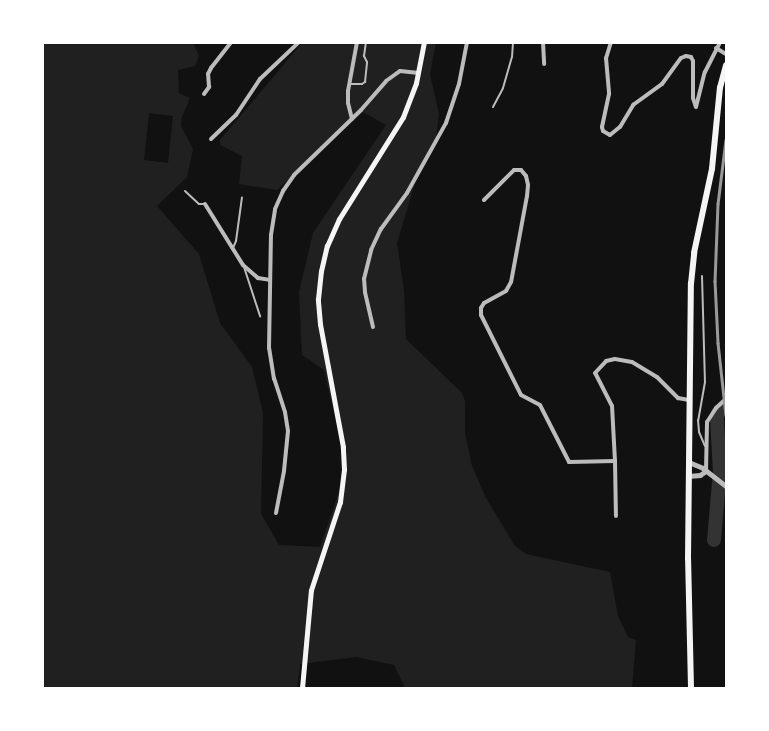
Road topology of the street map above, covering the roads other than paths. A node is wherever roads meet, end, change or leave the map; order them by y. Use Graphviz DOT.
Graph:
graph roads {
  1 [pos="231,42"];
  2 [pos="298,42"];
  3 [pos="357,42"];
  4 [pos="366,42"];
  5 [pos="424,42"];
  6 [pos="467,42"];
  7 [pos="513,42"];
  8 [pos="543,42"];
  9 [pos="611,42"];
  10 [pos="720,42"];
  11 [pos="716,48"];
  12 [pos="726,54"];
  13 [pos="544,64"];
  14 [pos="726,66"];
  15 [pos="419,73"];
  16 [pos="350,84"];
  17 [pos="204,94"];
  18 [pos="493,107"];
  19 [pos="352,119"];
  20 [pos="211,139"];
  21 [pos="185,191"];
  22 [pos="242,197"];
  23 [pos="484,200"];
  24 [pos="206,204"];
  25 [pos="233,248"];
  26 [pos="243,265"];
  27 [pos="702,276"];
  28 [pos="270,280"];
  29 [pos="260,316"];
  30 [pos="373,327"];
  31 [pos="726,399"];
  32 [pos="689,400"];
  33 [pos="707,451"];
  34 [pos="615,461"];
  35 [pos="689,462"];
  36 [pos="706,472"];
  37 [pos="688,476"];
  38 [pos="725,484"];
  39 [pos="276,513"];
  40 [pos="616,516"];
  41 [pos="302,688"];
  42 [pos="691,688"];
  1 -- 17 [label="street"];
  2 -- 20 [label="street"];
  3 -- 16 [label="street"];
  4 -- 16 [label="lane"];
  5 -- 15 [label="main road"];
  6 -- 30 [label="street"];
  7 -- 18 [label="lane"];
  8 -- 13 [label="street"];
  9 -- 11 [label="street"];
  10 -- 11 [label="street"];
  11 -- 12 [label="street"];
  14 -- 32 [label="main road"];
  15 -- 19 [label="street"];
  15 -- 41 [label="main road"];
  16 -- 19 [label="street"];
  19 -- 28 [label="street"];
  21 -- 24 [label="lane"];
  22 -- 25 [label="lane"];
  23 -- 34 [label="street"];
  24 -- 25 [label="street"];
  25 -- 26 [label="street"];
  26 -- 28 [label="street"];
  26 -- 29 [label="lane"];
  27 -- 33 [label="lane"];
  28 -- 39 [label="street"];
  31 -- 33 [label="street"];
  32 -- 34 [label="street"];
  32 -- 35 [label="main road"];
  33 -- 36 [label="street"];
  34 -- 40 [label="street"];
  35 -- 36 [label="street"];
  35 -- 37 [label="main road"];
  36 -- 37 [label="street"];
  36 -- 38 [label="street"];
  37 -- 42 [label="main road"];
}
